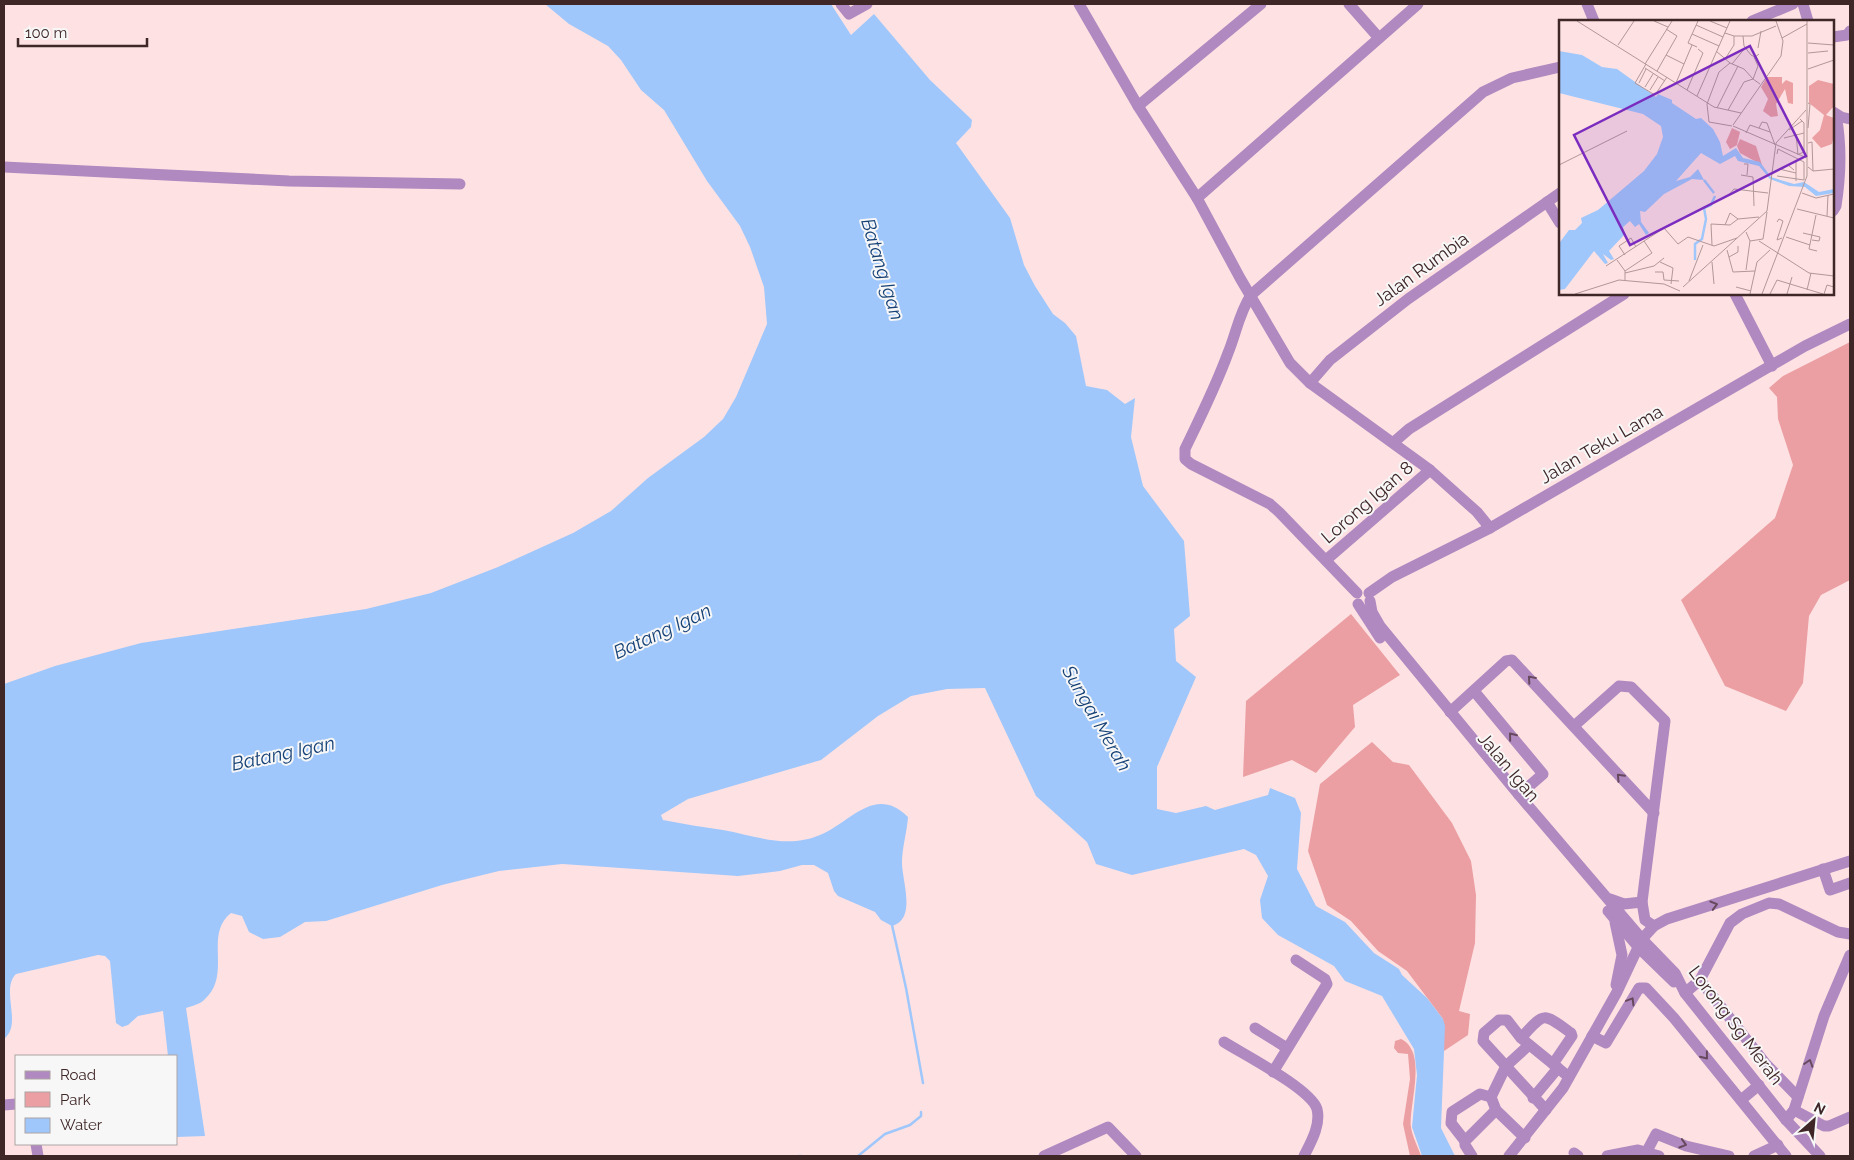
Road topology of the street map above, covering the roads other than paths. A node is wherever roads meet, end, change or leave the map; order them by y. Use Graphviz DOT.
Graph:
graph roads {
  1 [pos="840,4"];
  2 [pos="865,4"];
  3 [pos="1079,4"];
  4 [pos="1261,4"];
  5 [pos="1349,4"];
  6 [pos="1418,4"];
  7 [pos="1587,4"];
  8 [pos="1793,4"];
  9 [pos="1803,4"];
  10 [pos="1594,20"];
  11 [pos="1754,20"];
  12 [pos="1808,20"];
  13 [pos="1850,31"];
  14 [pos="1834,37"];
  15 [pos="1379,38"];
  16 [pos="1559,67"];
  17 [pos="1138,106"];
  18 [pos="1834,113"];
  19 [pos="1850,118"];
  20 [pos="4,167"];
  21 [pos="460,184"];
  22 [pos="1559,194"];
  23 [pos="1197,198"];
  24 [pos="1547,202"];
  25 [pos="1834,209"];
  26 [pos="1559,221"];
  27 [pos="1251,295"];
  28 [pos="1736,295"];
  29 [pos="1608,298"];
  30 [pos="1850,324"];
  31 [pos="1772,366"];
  32 [pos="1310,383"];
  33 [pos="1394,442"];
  34 [pos="1430,470"];
  35 [pos="1490,528"];
  36 [pos="1326,560"];
  37 [pos="1364,598"];
  38 [pos="1474,691"];
  39 [pos="1450,712"];
  40 [pos="1574,726"];
  41 [pos="1519,795"];
  42 [pos="1654,813"];
  43 [pos="1850,861"];
  44 [pos="1823,870"];
  45 [pos="1850,883"];
  46 [pos="1605,896"];
  47 [pos="1736,898"];
  48 [pos="1642,902"];
  49 [pos="1742,914"];
  50 [pos="1613,917"];
  51 [pos="1654,926"];
  52 [pos="1850,934"];
  53 [pos="1641,943"];
  54 [pos="1850,955"];
  55 [pos="1296,960"];
  56 [pos="1658,967"];
  57 [pos="1627,973"];
  58 [pos="1700,980"];
  59 [pos="1682,990"];
  60 [pos="1612,1001"];
  61 [pos="1255,1028"];
  62 [pos="1592,1036"];
  63 [pos="1525,1041"];
  64 [pos="1224,1042"];
  65 [pos="1288,1048"];
  66 [pos="1506,1066"];
  67 [pos="1555,1066"];
  68 [pos="1273,1072"];
  69 [pos="1569,1077"];
  70 [pos="1759,1085"];
  71 [pos="1491,1097"];
  72 [pos="1798,1097"];
  73 [pos="1533,1098"];
  74 [pos="1742,1100"];
  75 [pos="1496,1110"];
  76 [pos="1546,1110"];
  77 [pos="1794,1110"];
  78 [pos="1850,1117"];
  79 [pos="1786,1120"];
  80 [pos="1525,1138"];
  81 [pos="1465,1141"];
  82 [pos="1778,1145"];
  83 [pos="1647,1151"];
  84 [pos="1044,1156"];
  85 [pos="1136,1156"];
  86 [pos="1304,1156"];
  87 [pos="1472,1156"];
  88 [pos="1510,1156"];
  89 [pos="1607,1156"];
  90 [pos="1659,1156"];
  91 [pos="1729,1156"];
  92 [pos="1754,1156"];
  93 [pos="1786,1156"];
  94 [pos="1820,1156"];
  1 -- 2 [label="street"];
  3 -- 17 [label="street"];
  4 -- 17 [label="street"];
  5 -- 15 [label="street"];
  6 -- 15 [label="street"];
  7 -- 10 [label="street"];
  8 -- 11 [label="street"];
  9 -- 12 [label="street"];
  13 -- 14 [label="street"];
  15 -- 23 [label="street"];
  16 -- 27 [label="street"];
  17 -- 23 [label="street"];
  18 -- 19 [label="street"];
  18 -- 25 [label="street"];
  20 -- 21 [label="street"];
  22 -- 24 [label="street, Jalan Rumbia"];
  23 -- 27 [label="street"];
  24 -- 26 [label="street"];
  24 -- 32 [label="street, Jalan Rumbia"];
  27 -- 32 [label="street"];
  27 -- 36 [label="street"];
  28 -- 31 [label="street"];
  29 -- 33 [label="street"];
  30 -- 31 [label="street, Jalan Teku Lama"];
  31 -- 35 [label="street, Jalan Teku Lama"];
  32 -- 33 [label="street"];
  33 -- 34 [label="street"];
  34 -- 35 [label="street"];
  34 -- 36 [label="street, Lorong Igan 8"];
  35 -- 37 [label="street, Jalan Teku Lama"];
  36 -- 37 [label="street"];
  37 -- 39 [label="street, Jalan Igan"];
  37 -- 50 [label="street, Jalan Igan"];
  38 -- 39 [label="street"];
  40 -- 38 [label="street, one-way"];
  41 -- 38 [label="street, one-way"];
  39 -- 41 [label="street, Jalan Igan"];
  42 -- 40 [label="street, one-way"];
  40 -- 42 [label="street"];
  41 -- 46 [label="street, Jalan Igan"];
  42 -- 48 [label="street"];
  43 -- 44 [label="street"];
  44 -- 45 [label="street"];
  44 -- 47 [label="street"];
  46 -- 48 [label="street"];
  46 -- 53 [label="street, Jalan Igan"];
  47 -- 49 [label="street"];
  51 -- 47 [label="street, one-way"];
  48 -- 51 [label="street"];
  48 -- 53 [label="street"];
  49 -- 52 [label="street"];
  49 -- 58 [label="street"];
  50 -- 53 [label="street, Jalan Igan"];
  50 -- 60 [label="street"];
  51 -- 53 [label="street"];
  53 -- 56 [label="street"];
  53 -- 57 [label="street"];
  53 -- 59 [label="street, Lorong Sg Merah"];
  72 -- 54 [label="street, one-way"];
  55 -- 65 [label="street"];
  56 -- 57 [label="street"];
  56 -- 59 [label="street"];
  57 -- 60 [label="street"];
  58 -- 59 [label="street"];
  58 -- 72 [label="street"];
  59 -- 70 [label="street, Lorong Sg Merah"];
  60 -- 62 [label="street"];
  61 -- 65 [label="street"];
  62 -- 69 [label="street"];
  62 -- 74 [label="street, one-way"];
  63 -- 66 [label="street"];
  63 -- 66 [label="street"];
  63 -- 67 [label="street"];
  63 -- 67 [label="street"];
  64 -- 68 [label="street"];
  65 -- 68 [label="street"];
  66 -- 71 [label="street"];
  66 -- 73 [label="street"];
  67 -- 69 [label="street"];
  67 -- 73 [label="street"];
  68 -- 86 [label="street"];
  69 -- 76 [label="street"];
  70 -- 74 [label="street"];
  70 -- 79 [label="street, Lorong Sg Merah"];
  71 -- 75 [label="street"];
  71 -- 81 [label="street"];
  72 -- 77 [label="street"];
  73 -- 76 [label="street"];
  74 -- 82 [label="street"];
  75 -- 80 [label="street"];
  75 -- 81 [label="street"];
  76 -- 80 [label="street"];
  77 -- 78 [label="street"];
  77 -- 79 [label="street"];
  79 -- 94 [label="street, Lorong Sg Merah"];
  80 -- 88 [label="street"];
  81 -- 87 [label="street"];
  82 -- 92 [label="street"];
  82 -- 93 [label="street"];
  83 -- 89 [label="street"];
  83 -- 90 [label="street"];
  83 -- 91 [label="street, one-way"];
  84 -- 85 [label="street"];
}
